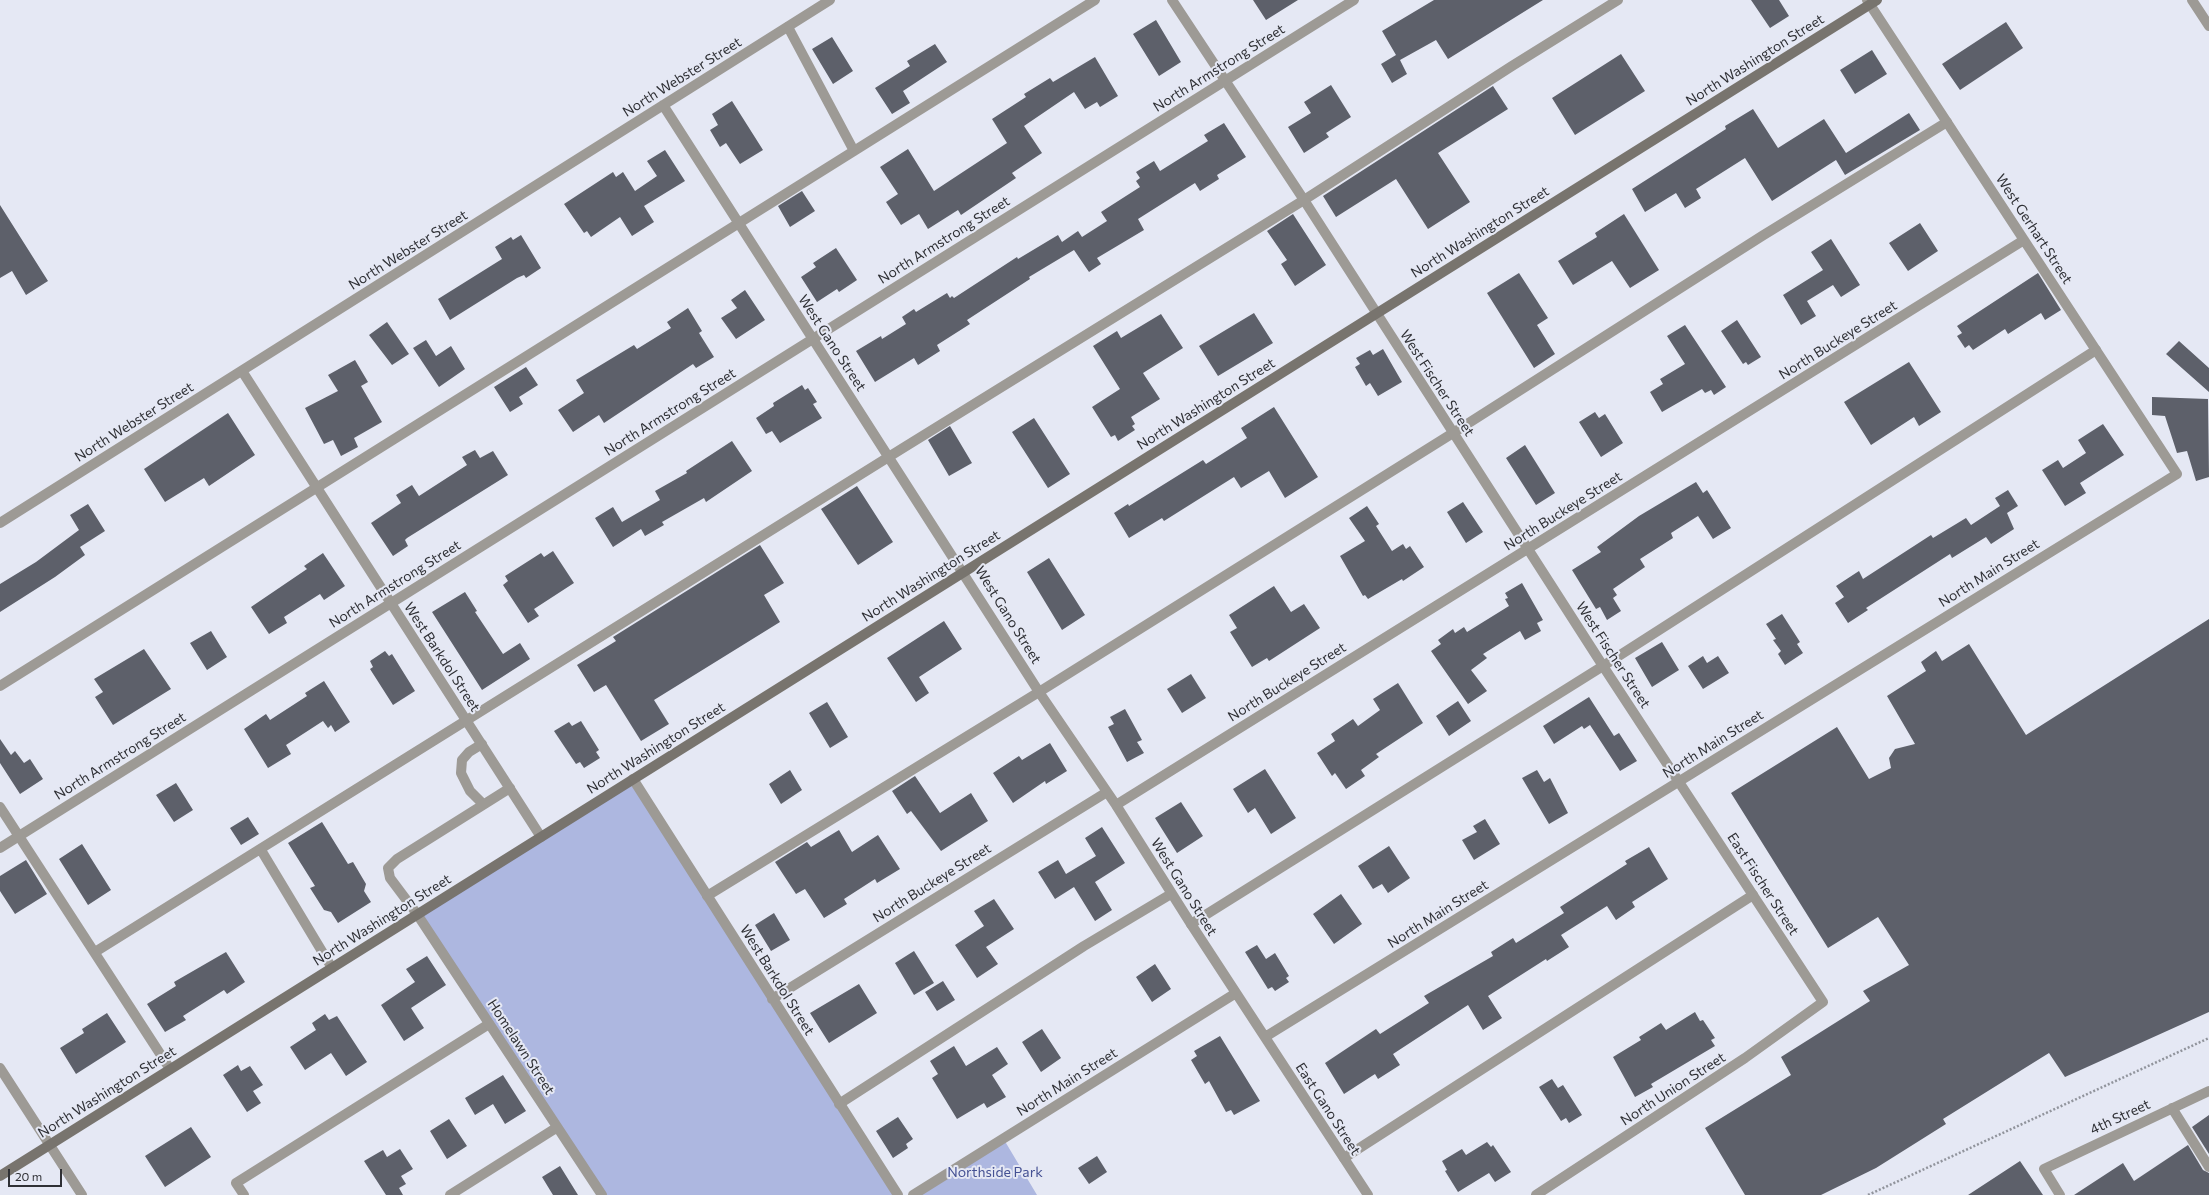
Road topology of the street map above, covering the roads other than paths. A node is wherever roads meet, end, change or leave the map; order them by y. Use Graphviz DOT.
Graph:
graph roads {
  1 [pos="830,0"];
  2 [pos="1095,0"];
  3 [pos="1172,0"];
  4 [pos="1354,0"];
  5 [pos="1618,0"];
  6 [pos="2192,0"];
  7 [pos="1871,1"];
  8 [pos="2209,26"];
  9 [pos="788,27"];
  10 [pos="1224,81"];
  11 [pos="663,105"];
  12 [pos="1947,122"];
  13 [pos="854,151"];
  14 [pos="1304,200"];
  15 [pos="738,223"];
  16 [pos="2024,240"];
  17 [pos="1376,314"];
  18 [pos="813,339"];
  19 [pos="2096,350"];
  20 [pos="242,371"];
  21 [pos="1453,433"];
  22 [pos="888,457"];
  23 [pos="2177,474"];
  24 [pos="315,488"];
  25 [pos="0,523"];
  26 [pos="1529,548"];
  27 [pos="964,572"];
  28 [pos="390,604"];
  29 [pos="1603,666"];
  30 [pos="0,686"];
  31 [pos="1039,692"];
  32 [pos="467,721"];
  33 [pos="482,744"];
  34 [pos="633,779"];
  35 [pos="1679,781"];
  36 [pos="510,788"];
  37 [pos="1107,792"];
  38 [pos="483,804"];
  39 [pos="1116,805"];
  40 [pos="0,807"];
  41 [pos="20,836"];
  42 [pos="541,837"];
  43 [pos="0,848"];
  44 [pos="261,850"];
  45 [pos="1171,894"];
  46 [pos="1753,895"];
  47 [pos="707,896"];
  48 [pos="417,914"];
  49 [pos="1191,924"];
  50 [pos="95,952"];
  51 [pos="332,968"];
  52 [pos="1236,993"];
  53 [pos="772,998"];
  54 [pos="1823,1002"];
  55 [pos="489,1024"];
  56 [pos="1265,1038"];
  57 [pos="0,1068"];
  58 [pos="170,1069"];
  59 [pos="2209,1091"];
  60 [pos="839,1104"];
  61 [pos="2172,1108"];
  62 [pos="556,1128"];
  63 [pos="49,1145"];
  64 [pos="1344,1158"];
  65 [pos="2209,1167"];
  66 [pos="0,1176"];
  67 [pos="82,1195"];
  68 [pos="244,1195"];
  69 [pos="450,1195"];
  70 [pos="602,1195"];
  71 [pos="898,1195"];
  72 [pos="913,1195"];
  73 [pos="1368,1195"];
  74 [pos="1536,1195"];
  75 [pos="2060,1195"];
  1 -- 9 [label="street, North Webster Street"];
  2 -- 13 [label="street"];
  3 -- 10 [label="street, West Fischer Street"];
  4 -- 10 [label="street, North Armstrong Street"];
  5 -- 14 [label="street"];
  6 -- 8 [label="street"];
  7 -- 12 [label="street, West Gerhart Street"];
  7 -- 17 [label="main road, North Washington Street"];
  9 -- 11 [label="street, North Webster Street"];
  9 -- 13 [label="street"];
  10 -- 14 [label="street, West Fischer Street"];
  10 -- 18 [label="street, North Armstrong Street"];
  11 -- 15 [label="street, West Gano Street"];
  11 -- 20 [label="street, North Webster Street"];
  12 -- 16 [label="street, West Gerhart Street"];
  12 -- 21 [label="street"];
  13 -- 15 [label="street"];
  14 -- 17 [label="street, West Fischer Street"];
  14 -- 22 [label="street"];
  15 -- 18 [label="street, West Gano Street"];
  15 -- 24 [label="street"];
  16 -- 19 [label="street, West Gerhart Street"];
  16 -- 26 [label="street, North Buckeye Street"];
  17 -- 21 [label="street, West Fischer Street"];
  17 -- 27 [label="main road, North Washington Street"];
  18 -- 22 [label="street, West Gano Street"];
  18 -- 28 [label="street, North Armstrong Street"];
  19 -- 23 [label="street, West Gerhart Street"];
  19 -- 29 [label="street"];
  20 -- 24 [label="street, West Barkdol Street"];
  20 -- 25 [label="street, North Webster Street"];
  21 -- 26 [label="street, West Fischer Street"];
  21 -- 31 [label="street"];
  22 -- 27 [label="street, West Gano Street"];
  22 -- 32 [label="street"];
  23 -- 35 [label="street, North Main Street"];
  24 -- 28 [label="street, West Barkdol Street"];
  24 -- 30 [label="street"];
  26 -- 29 [label="street, West Fischer Street"];
  26 -- 39 [label="street, North Buckeye Street"];
  27 -- 31 [label="street, West Gano Street"];
  27 -- 34 [label="main road, North Washington Street"];
  28 -- 32 [label="street, West Barkdol Street"];
  28 -- 41 [label="street, North Armstrong Street"];
  29 -- 35 [label="street, West Fischer Street"];
  29 -- 49 [label="street"];
  31 -- 37 [label="street, West Gano Street"];
  31 -- 47 [label="street"];
  32 -- 33 [label="street, West Barkdol Street"];
  32 -- 44 [label="street"];
  33 -- 36 [label="street, West Barkdol Street"];
  33 -- 38 [label="street"];
  34 -- 42 [label="main road, North Washington Street"];
  34 -- 47 [label="street, West Barkdol Street"];
  35 -- 46 [label="street, East Fischer Street"];
  35 -- 56 [label="street, North Main Street"];
  36 -- 38 [label="street"];
  36 -- 42 [label="street, West Barkdol Street"];
  37 -- 39 [label="street, West Gano Street"];
  37 -- 53 [label="street, North Buckeye Street"];
  38 -- 48 [label="street, Homelawn Street"];
  39 -- 45 [label="street, West Gano Street"];
  40 -- 41 [label="street"];
  41 -- 43 [label="street, North Armstrong Street"];
  41 -- 50 [label="street"];
  42 -- 48 [label="main road, North Washington Street"];
  44 -- 50 [label="street"];
  44 -- 51 [label="street"];
  45 -- 49 [label="street, West Gano Street"];
  45 -- 60 [label="street"];
  46 -- 54 [label="street, East Fischer Street"];
  46 -- 64 [label="street"];
  47 -- 53 [label="street, West Barkdol Street"];
  48 -- 51 [label="main road, North Washington Street"];
  48 -- 55 [label="street, Homelawn Street"];
  49 -- 52 [label="street, West Gano Street"];
  50 -- 58 [label="street"];
  51 -- 58 [label="main road, North Washington Street"];
  52 -- 56 [label="street, West Gano Street"];
  52 -- 72 [label="street, North Main Street"];
  53 -- 60 [label="street, West Barkdol Street"];
  54 -- 74 [label="street, North Union Street"];
  55 -- 62 [label="street, Homelawn Street"];
  55 -- 68 [label="street"];
  56 -- 64 [label="street, East Gano Street"];
  57 -- 63 [label="street"];
  58 -- 63 [label="main road, North Washington Street"];
  59 -- 61 [label="street, 4th Street"];
  60 -- 71 [label="street, West Barkdol Street"];
  61 -- 65 [label="street"];
  61 -- 75 [label="street, 4th Street"];
  62 -- 69 [label="street"];
  62 -- 70 [label="street, Homelawn Street"];
  63 -- 66 [label="main road, North Washington Street"];
  63 -- 67 [label="street"];
  64 -- 73 [label="street, East Gano Street"];
}
